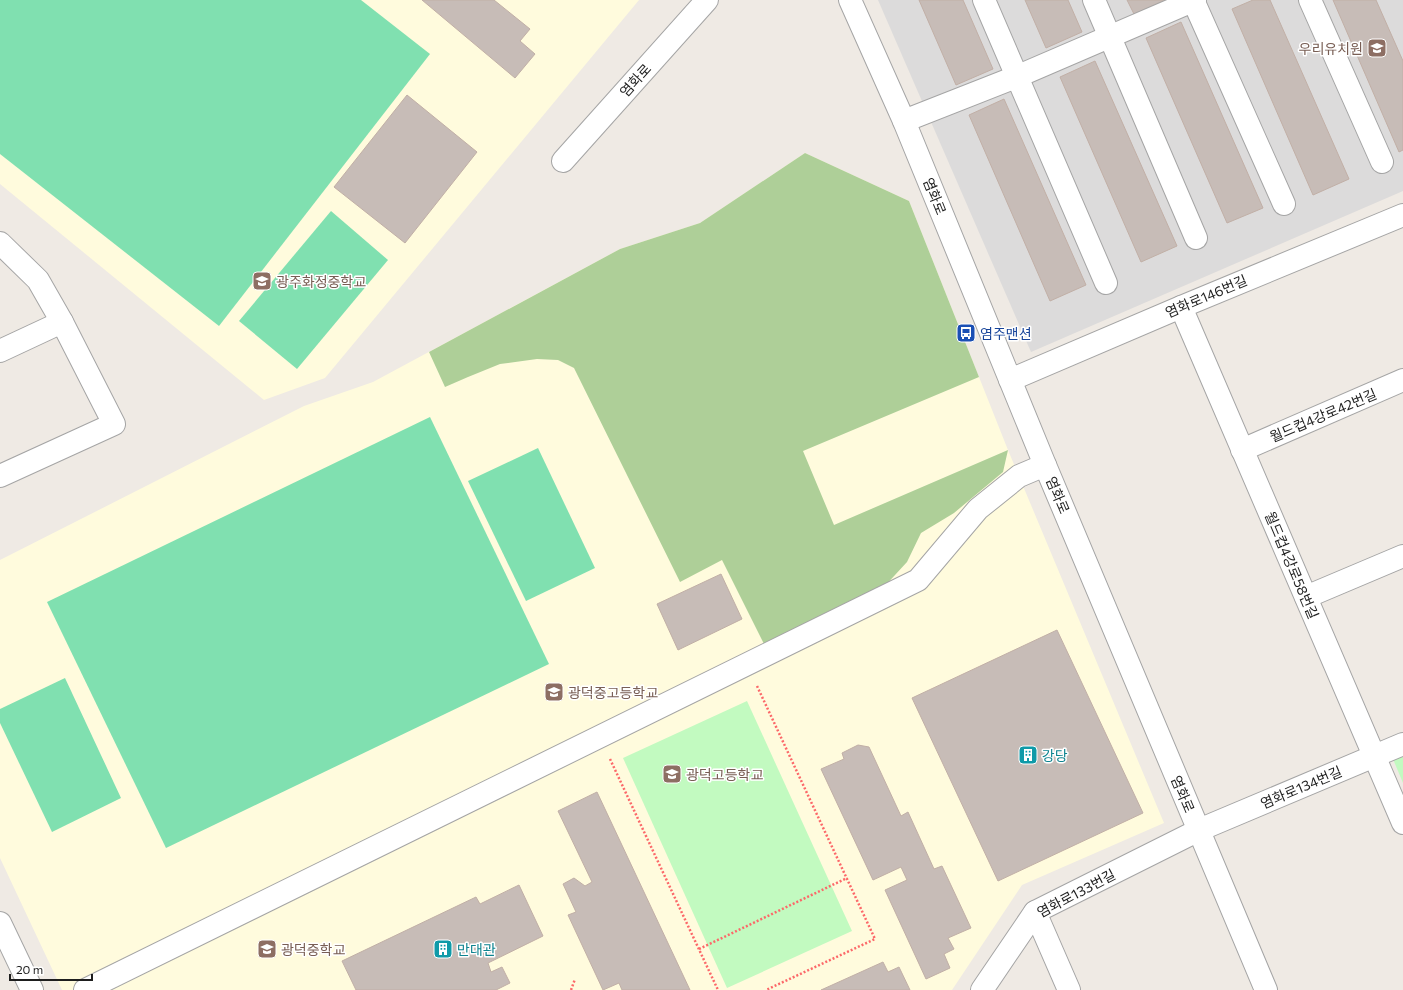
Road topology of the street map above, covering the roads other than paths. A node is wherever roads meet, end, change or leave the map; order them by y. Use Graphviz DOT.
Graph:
graph roads {
  1 [pos="707,0"];
  2 [pos="850,0"];
  3 [pos="984,0"];
  4 [pos="1094,0"];
  5 [pos="1194,0"];
  6 [pos="1310,0"];
  7 [pos="1110,36"];
  8 [pos="1016,76"];
  9 [pos="904,121"];
  10 [pos="563,161"];
  11 [pos="1382,162"];
  12 [pos="1284,204"];
  13 [pos="1403,215"];
  14 [pos="1196,238"];
  15 [pos="0,243"];
  16 [pos="1106,283"];
  17 [pos="1181,307"];
  18 [pos="62,322"];
  19 [pos="0,351"];
  20 [pos="1010,380"];
  21 [pos="1403,380"];
  22 [pos="1242,450"];
  23 [pos="1045,465"];
  24 [pos="0,476"];
  25 [pos="1403,556"];
  26 [pos="1306,597"];
  27 [pos="1403,744"];
  28 [pos="1374,756"];
  29 [pos="1403,823"];
  30 [pos="1199,830"];
  31 [pos="1035,912"];
  32 [pos="0,923"];
  33 [pos="32,990"];
  34 [pos="85,990"];
  35 [pos="982,990"];
  36 [pos="1069,990"];
  37 [pos="1266,990"];
  1 -- 10 [label="street, 염화로"];
  2 -- 9 [label="street, 염화로"];
  3 -- 8 [label="street"];
  4 -- 7 [label="street"];
  5 -- 7 [label="street"];
  5 -- 12 [label="street"];
  6 -- 11 [label="street"];
  7 -- 8 [label="street"];
  7 -- 14 [label="street"];
  8 -- 9 [label="street"];
  8 -- 16 [label="street"];
  9 -- 20 [label="street, 염화로"];
  13 -- 17 [label="street, 염화로146번길"];
  15 -- 18 [label="street"];
  17 -- 20 [label="street, 염화로146번길"];
  17 -- 22 [label="street, 월드컵4강로58번길"];
  18 -- 19 [label="street"];
  18 -- 24 [label="street"];
  20 -- 23 [label="street, 염화로"];
  21 -- 22 [label="street, 월드컵4강로42번길"];
  22 -- 26 [label="street, 월드컵4강로58번길"];
  23 -- 30 [label="street, 염화로"];
  23 -- 34 [label="street"];
  25 -- 26 [label="street"];
  26 -- 28 [label="street, 월드컵4강로58번길"];
  27 -- 28 [label="street, 염화로134번길"];
  28 -- 29 [label="street, 월드컵4강로58번길"];
  28 -- 30 [label="street, 염화로134번길"];
  30 -- 31 [label="street, 염화로133번길"];
  30 -- 37 [label="street, 염화로"];
  31 -- 35 [label="street, 염화로133번길"];
  31 -- 36 [label="street"];
  32 -- 33 [label="street"];
}
